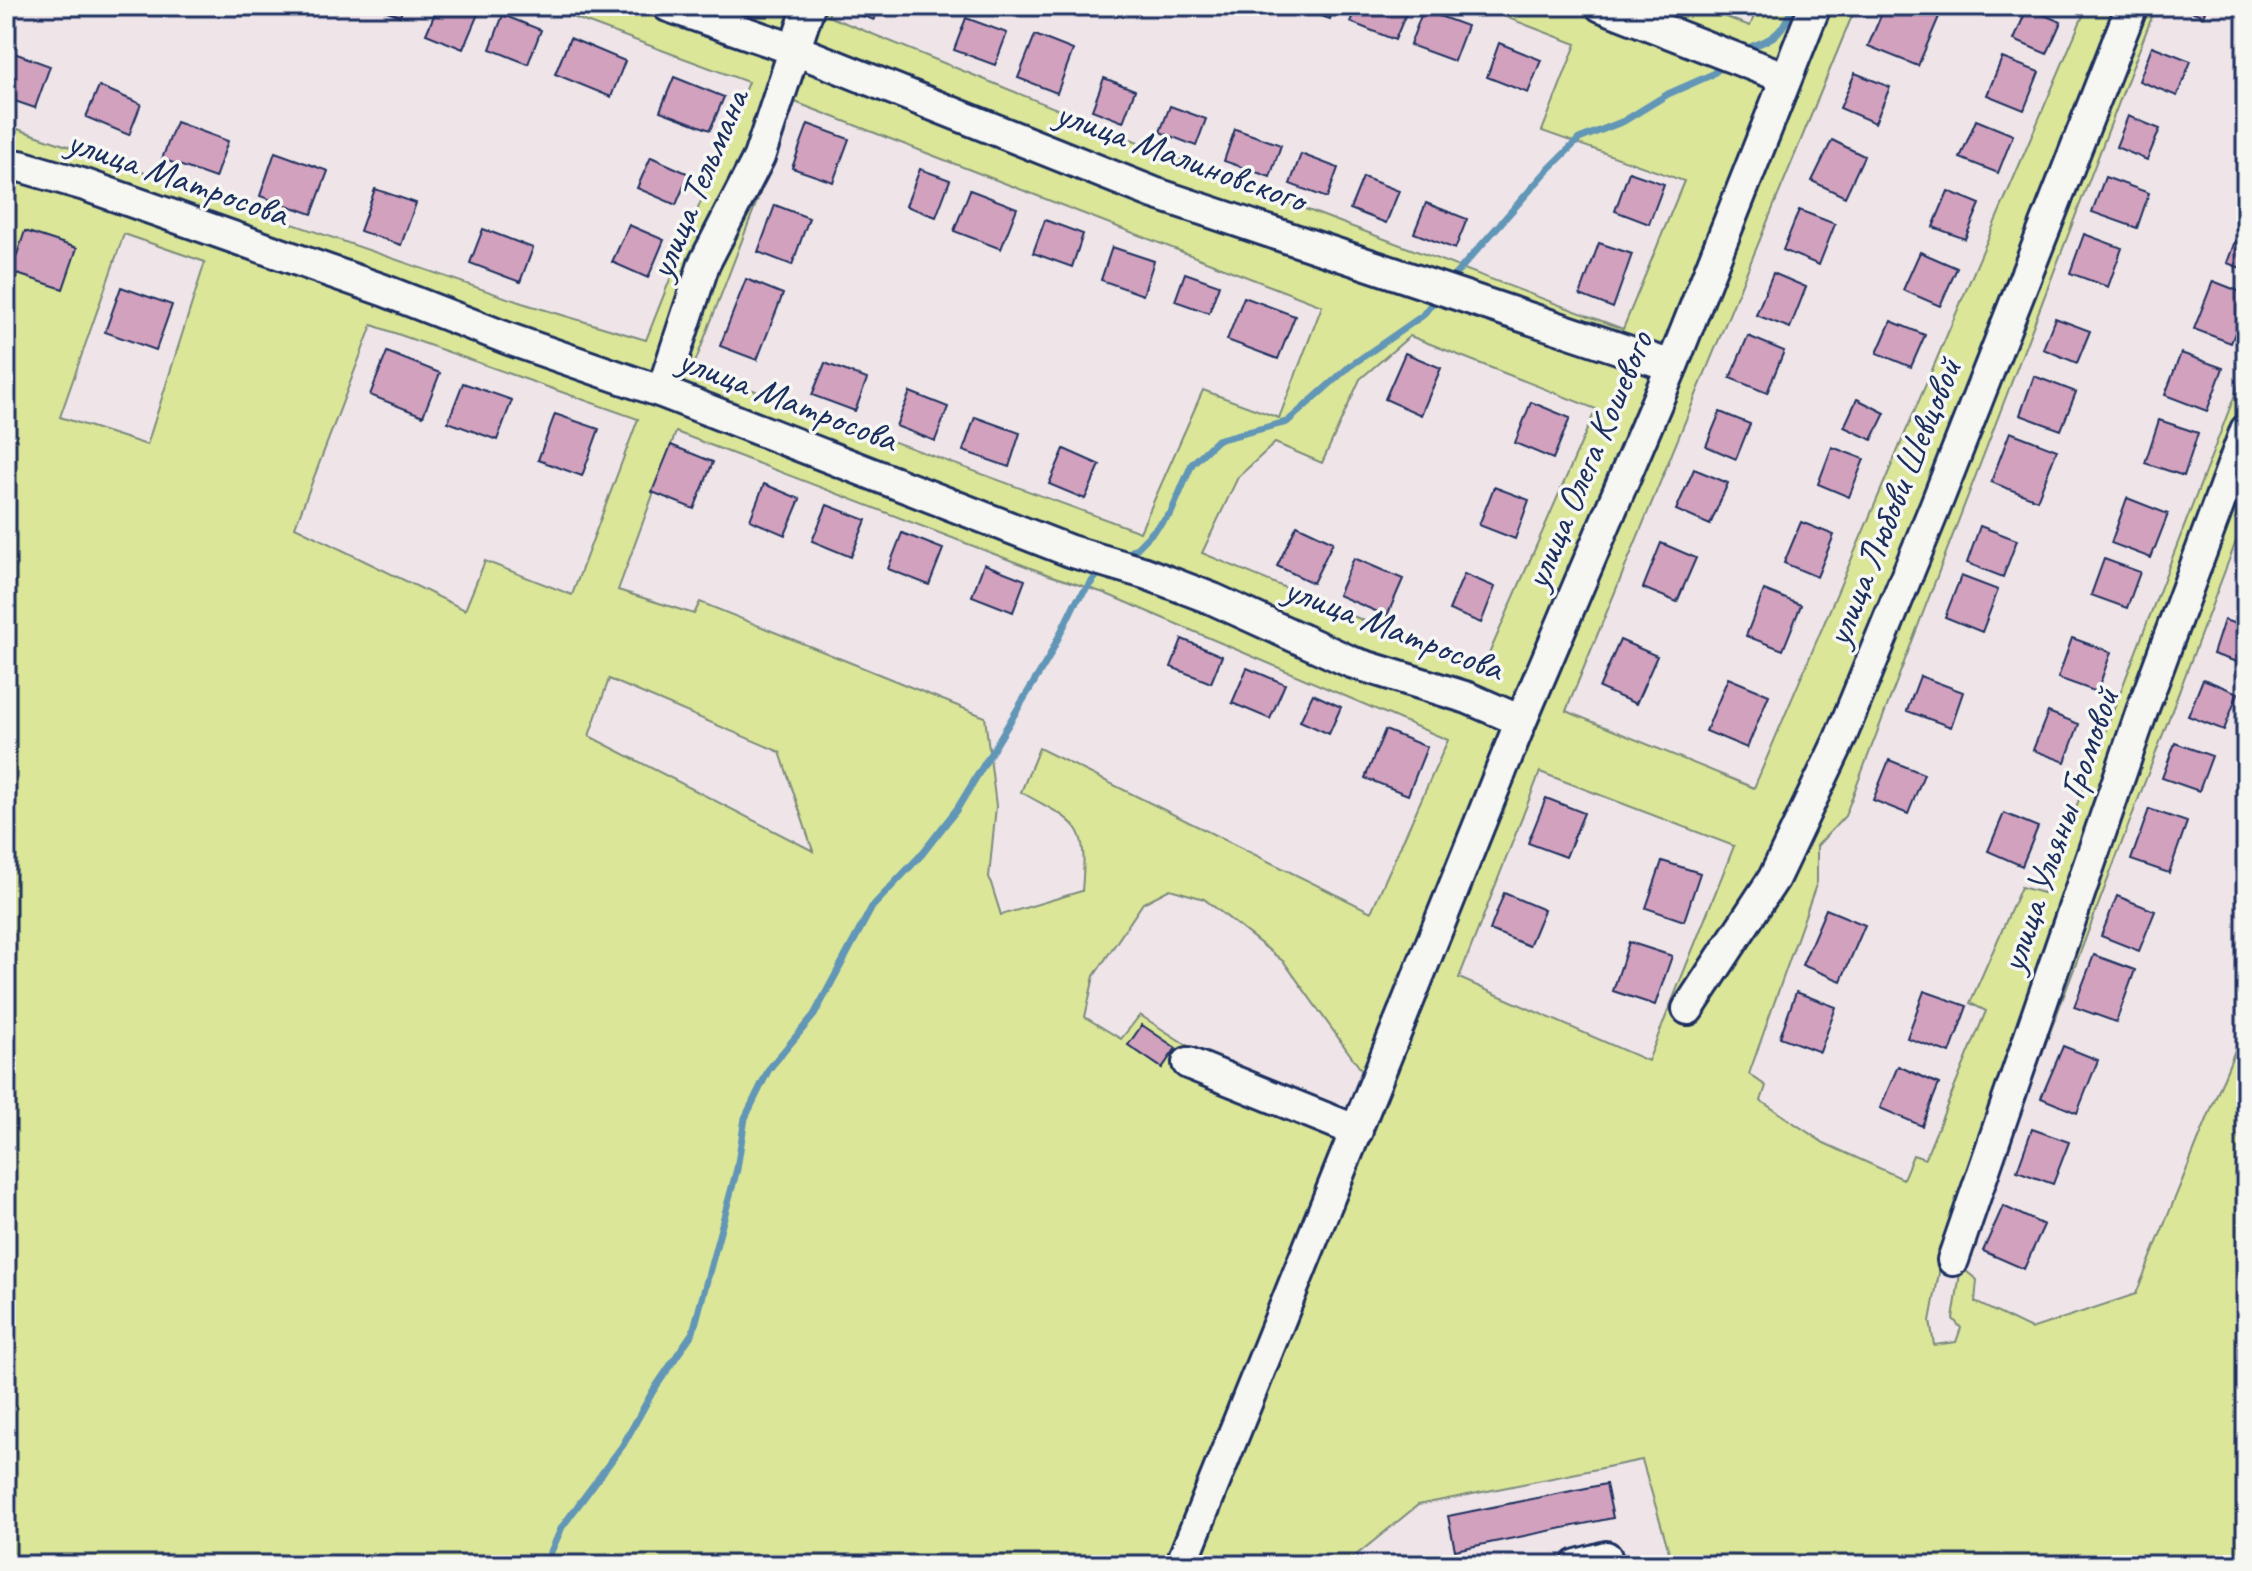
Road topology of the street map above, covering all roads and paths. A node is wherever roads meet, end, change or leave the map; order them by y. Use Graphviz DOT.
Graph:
graph roads {
  1 [pos="668,6"];
  2 [pos="809,6"];
  3 [pos="1601,6"];
  4 [pos="1815,6"];
  5 [pos="2132,6"];
  6 [pos="793,49"];
  7 [pos="1786,78"];
  8 [pos="13,166"];
  9 [pos="1672,366"];
  10 [pos="662,392"];
  11 [pos="2246,430"];
  12 [pos="1521,721"];
  13 [pos="1688,1009"];
  14 [pos="1188,1063"];
  15 [pos="1357,1131"];
  16 [pos="1953,1260"];
  17 [pos="1606,1557"];
  18 [pos="1181,1565"];
  19 [pos="1577,1565"];
  1 -- 6 [label="street, улица Малиновского"];
  2 -- 6 [label="street, улица Тельмана"];
  3 -- 7 [label="street"];
  4 -- 7 [label="street, улица Олега Кошевого"];
  5 -- 13 [label="street, улица Любови Шевцовой"];
  6 -- 9 [label="street, улица Малиновского"];
  6 -- 10 [label="street, улица Тельмана"];
  7 -- 9 [label="street, улица Олега Кошевого"];
  8 -- 10 [label="street, улица Матросова"];
  9 -- 12 [label="street, улица Олега Кошевого"];
  10 -- 12 [label="street, улица Матросова"];
  11 -- 16 [label="street, улица Ульяны Громовой"];
  12 -- 15 [label="street, улица Олега Кошевого"];
  14 -- 15 [label="street"];
  15 -- 18 [label="street, улица Олега Кошевого"];
  17 -- 19 [label="street"];
}
